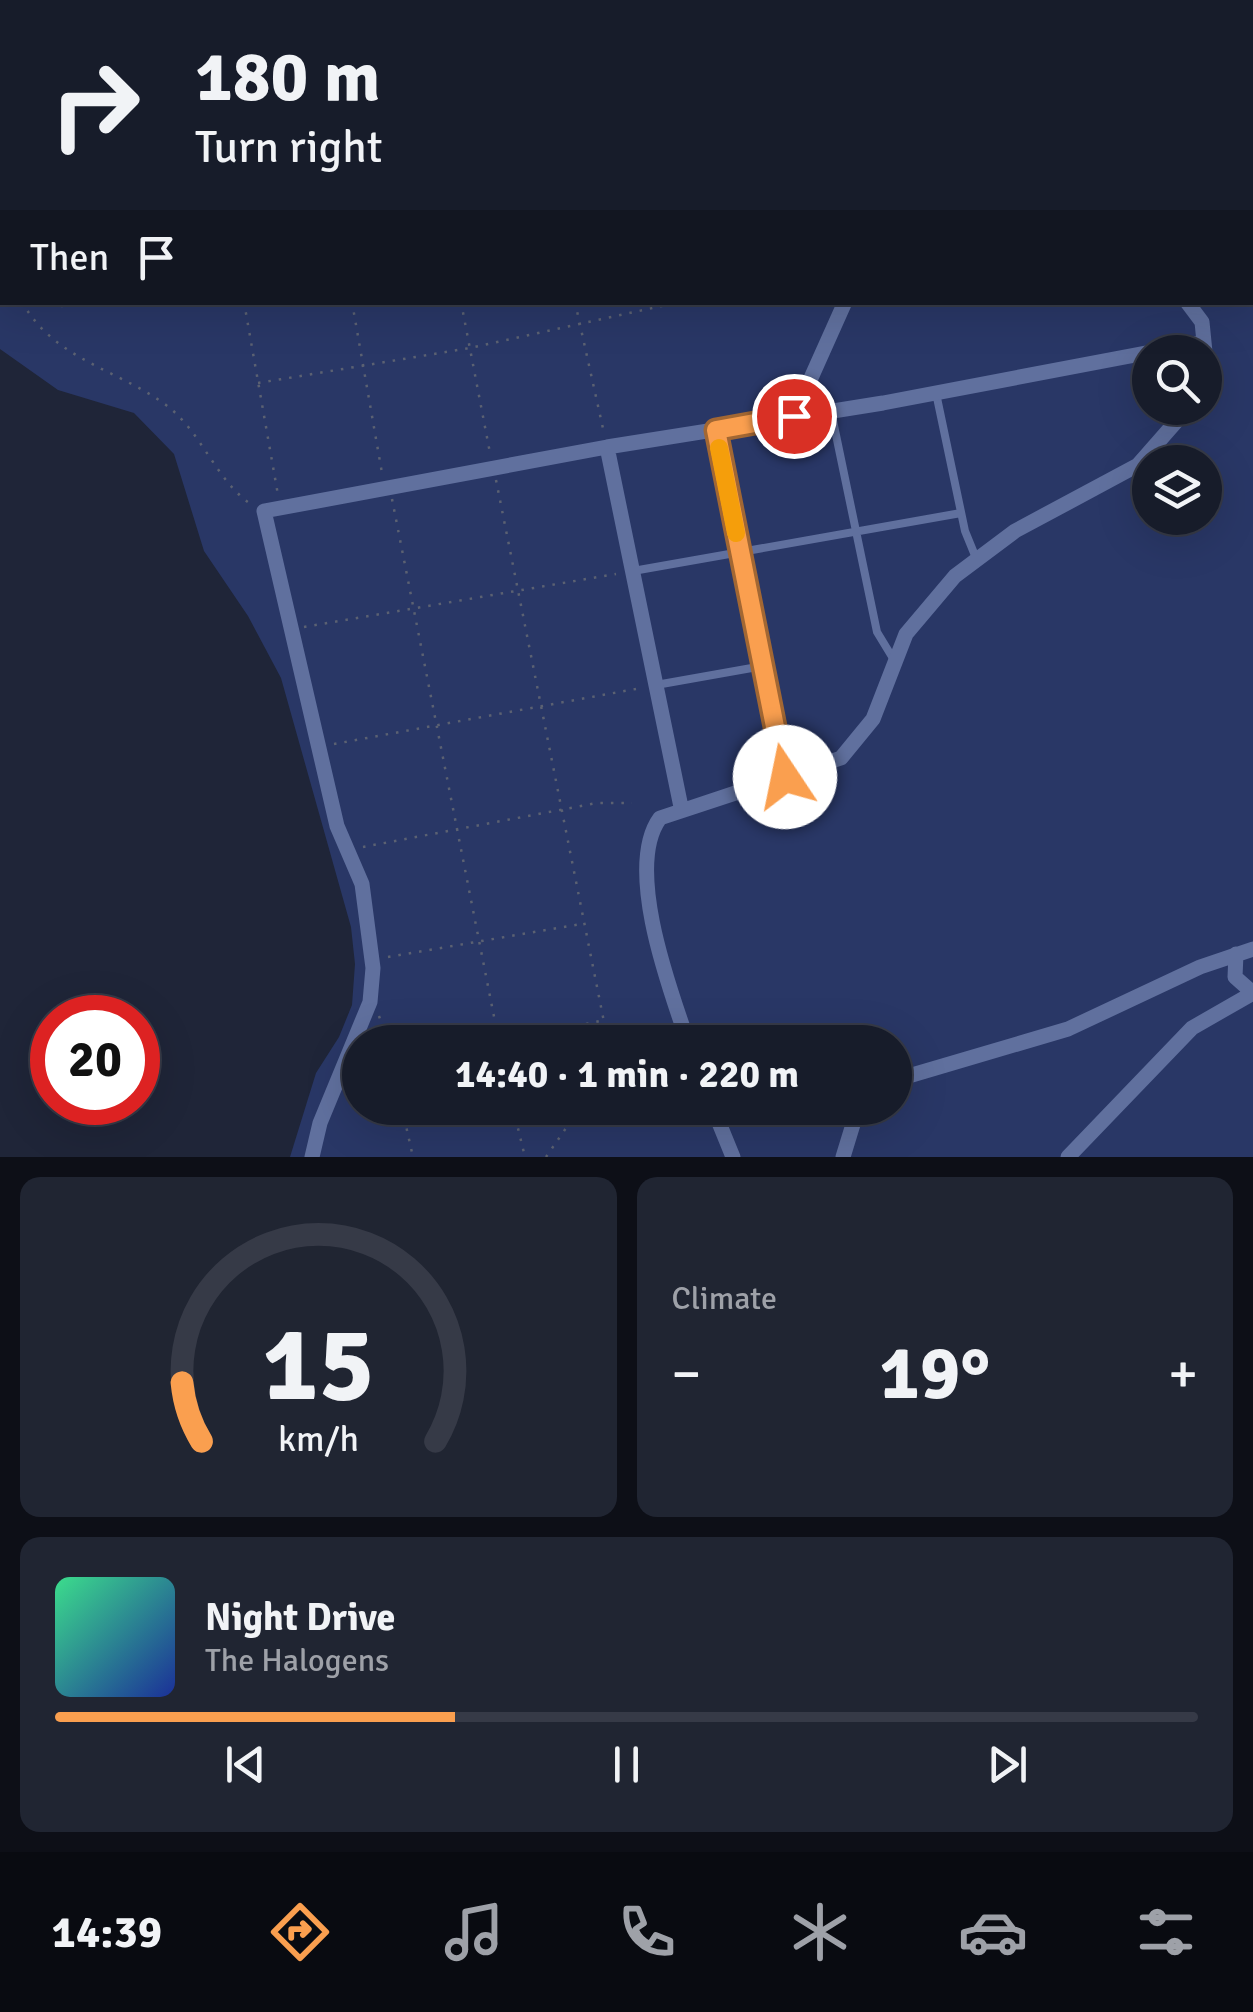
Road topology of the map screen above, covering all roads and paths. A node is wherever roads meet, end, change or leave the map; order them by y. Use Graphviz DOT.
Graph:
graph roads {
  1 [pos="24,305"];
  2 [pos="68,305"];
  3 [pos="245,305"];
  4 [pos="353,305"];
  5 [pos="461,305"];
  6 [pos="576,305"];
  7 [pos="668,305"];
  8 [pos="843,305"];
  9 [pos="1190,305"];
  10 [pos="61,306"];
  11 [pos="580,326"];
  12 [pos="1202,335"];
  13 [pos="470,348"];
  14 [pos="1132,359"];
  15 [pos="363,366"];
  16 [pos="258,384"];
  17 [pos="936,392"];
  18 [pos="831,411"];
  19 [pos="794,416"];
  20 [pos="1173,425"];
  21 [pos="716,430"];
  22 [pos="607,447"];
  23 [pos="493,468"];
  24 [pos="387,487"];
  25 [pos="272,509"];
  26 [pos="961,514"];
  27 [pos="856,532"];
  28 [pos="740,553"];
  29 [pos="976,558"];
  30 [pos="633,571"];
  31 [pos="518,591"];
  32 [pos="413,610"];
  33 [pos="292,629"];
  34 [pos="894,660"];
  35 [pos="763,666"];
  36 [pos="656,685"];
  37 [pos="542,706"];
  38 [pos="435,726"];
  39 [pos="318,747"];
  40 [pos="785,777"];
  41 [pos="632,803"];
  42 [pos="681,807"];
  43 [pos="563,809"];
  44 [pos="456,828"];
  45 [pos="346,850"];
  46 [pos="581,924"];
  47 [pos="479,942"];
  48 [pos="1253,949"];
  49 [pos="1236,954"];
  50 [pos="372,960"];
  51 [pos="1253,994"];
  52 [pos="370,1002"];
  53 [pos="602,1020"];
  54 [pos="380,1025"];
  55 [pos="498,1025"];
  56 [pos="579,1025"];
  57 [pos="603,1025"];
  58 [pos="683,1025"];
  59 [pos="912,1075"];
  60 [pos="406,1125"];
  61 [pos="517,1125"];
  62 [pos="568,1125"];
  63 [pos="720,1125"];
  64 [pos="850,1125"];
  65 [pos="731,1151"];
  66 [pos="312,1157"];
  67 [pos="413,1157"];
  68 [pos="525,1157"];
  69 [pos="546,1157"];
  70 [pos="715,1157"];
  71 [pos="843,1157"];
  72 [pos="1068,1157"];
  1 -- 25 [label="path"];
  2 -- 10 [label="path"];
  3 -- 16 [label="path"];
  4 -- 15 [label="path"];
  5 -- 13 [label="path"];
  6 -- 11 [label="path"];
  7 -- 11 [label="path"];
  8 -- 19 [label="street"];
  9 -- 12 [label="street"];
  11 -- 13 [label="path"];
  11 -- 22 [label="path"];
  13 -- 15 [label="path"];
  13 -- 23 [label="path"];
  14 -- 17 [label="street"];
  15 -- 16 [label="path"];
  15 -- 24 [label="path"];
  16 -- 25 [label="path"];
  17 -- 18 [label="street"];
  17 -- 26 [label="lane"];
  18 -- 19 [label="street"];
  18 -- 27 [label="lane"];
  19 -- 21 [label="street"];
  20 -- 29 [label="street"];
  21 -- 22 [label="street"];
  21 -- 28 [label="lane"];
  22 -- 23 [label="street"];
  22 -- 30 [label="street"];
  23 -- 24 [label="street"];
  23 -- 31 [label="path"];
  24 -- 25 [label="street"];
  24 -- 32 [label="path"];
  25 -- 33 [label="street"];
  26 -- 27 [label="lane"];
  26 -- 29 [label="lane"];
  27 -- 28 [label="lane"];
  27 -- 34 [label="lane"];
  28 -- 30 [label="lane"];
  28 -- 35 [label="lane"];
  29 -- 34 [label="street"];
  30 -- 31 [label="path"];
  30 -- 36 [label="street"];
  31 -- 32 [label="path"];
  31 -- 37 [label="path"];
  32 -- 33 [label="path"];
  32 -- 38 [label="path"];
  33 -- 39 [label="street"];
  34 -- 40 [label="street"];
  35 -- 36 [label="lane"];
  35 -- 40 [label="lane"];
  36 -- 37 [label="path"];
  36 -- 42 [label="street"];
  37 -- 38 [label="path"];
  37 -- 43 [label="path"];
  38 -- 39 [label="path"];
  38 -- 44 [label="path"];
  39 -- 45 [label="street"];
  40 -- 42 [label="street"];
  41 -- 43 [label="path"];
  42 -- 58 [label="street"];
  43 -- 44 [label="path"];
  43 -- 46 [label="path"];
  44 -- 45 [label="path"];
  44 -- 47 [label="path"];
  45 -- 50 [label="street"];
  46 -- 47 [label="path"];
  46 -- 53 [label="path"];
  47 -- 50 [label="path"];
  47 -- 55 [label="path"];
  48 -- 49 [label="street"];
  49 -- 51 [label="street"];
  49 -- 59 [label="street"];
  50 -- 52 [label="street"];
  51 -- 72 [label="street"];
  52 -- 54 [label="path"];
  52 -- 66 [label="street"];
  53 -- 56 [label="path"];
  53 -- 57 [label="path"];
  60 -- 67 [label="path"];
  61 -- 68 [label="path"];
  62 -- 69 [label="path"];
  63 -- 65 [label="street"];
  64 -- 71 [label="street"];
  65 -- 70 [label="lane"];
}
